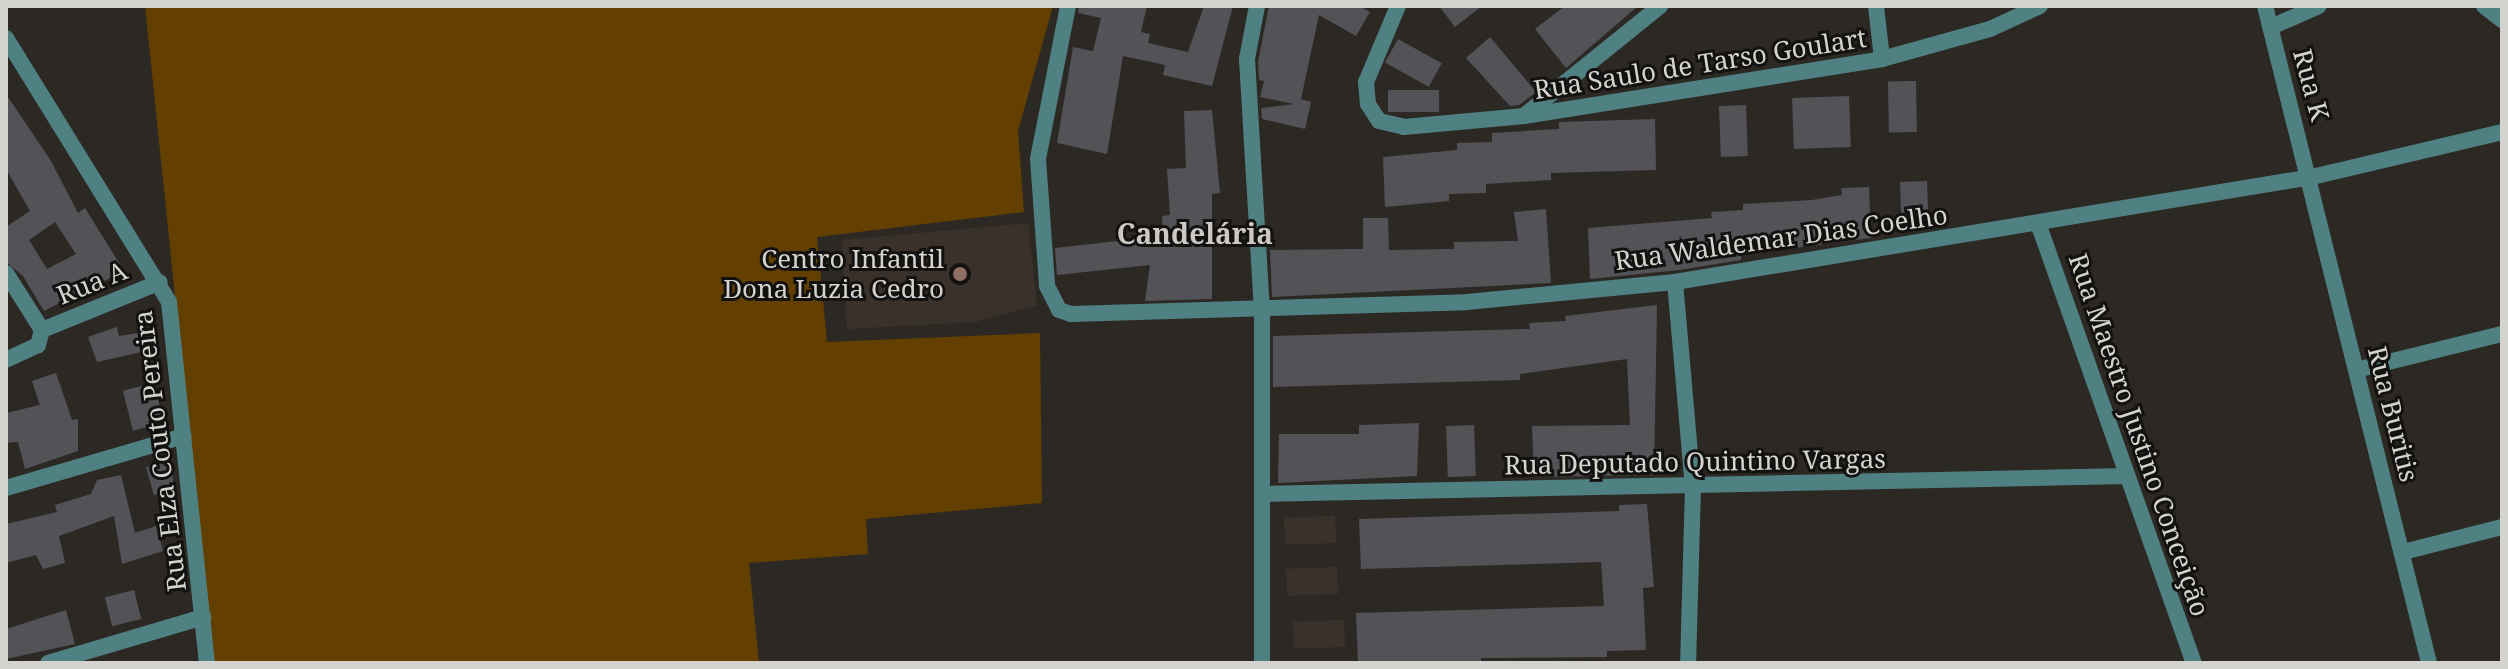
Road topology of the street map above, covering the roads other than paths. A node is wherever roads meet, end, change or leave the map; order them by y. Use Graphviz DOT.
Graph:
graph roads {
  1 [pos="1068,6"];
  2 [pos="1257,6"];
  3 [pos="1398,6"];
  4 [pos="1660,6"];
  5 [pos="1876,6"];
  6 [pos="2040,6"];
  7 [pos="2265,6"];
  8 [pos="2319,6"];
  9 [pos="2484,6"];
  10 [pos="2502,20"];
  11 [pos="2271,27"];
  12 [pos="6,38"];
  13 [pos="1882,59"];
  14 [pos="1524,116"];
  15 [pos="2502,132"];
  16 [pos="2312,177"];
  17 [pos="2038,223"];
  18 [pos="6,273"];
  19 [pos="160,282"];
  20 [pos="1675,282"];
  21 [pos="1262,308"];
  22 [pos="42,330"];
  23 [pos="2502,334"];
  24 [pos="6,360"];
  25 [pos="2356,370"];
  26 [pos="184,436"];
  27 [pos="2127,476"];
  28 [pos="1693,487"];
  29 [pos="6,488"];
  30 [pos="1263,494"];
  31 [pos="2502,527"];
  32 [pos="2403,552"];
  33 [pos="203,617"];
  34 [pos="48,663"];
  35 [pos="207,663"];
  36 [pos="1262,663"];
  37 [pos="1688,663"];
  38 [pos="2194,663"];
  39 [pos="2429,663"];
  1 -- 21 [label="street, Rua Waldemar Dias Coelho"];
  2 -- 21 [label="street"];
  3 -- 14 [label="street, Rua Saulo de Tarso Goulart"];
  4 -- 14 [label="street"];
  5 -- 13 [label="street"];
  6 -- 13 [label="street, Rua Saulo de Tarso Goulart"];
  7 -- 11 [label="street, Rua K"];
  8 -- 11 [label="street"];
  9 -- 10 [label="street"];
  11 -- 16 [label="street, Rua K"];
  12 -- 19 [label="street, Rua Elza Couto Pereira"];
  13 -- 14 [label="street, Rua Saulo de Tarso Goulart"];
  15 -- 16 [label="street, Rua Waldemar Dias Coelho"];
  16 -- 17 [label="street, Rua Waldemar Dias Coelho"];
  16 -- 25 [label="street, Rua Buritis"];
  17 -- 20 [label="street, Rua Waldemar Dias Coelho"];
  17 -- 27 [label="street, Rua Maestro Justino Conceição"];
  18 -- 22 [label="street"];
  19 -- 22 [label="street, Rua A"];
  19 -- 26 [label="street, Rua Elza Couto Pereira"];
  20 -- 21 [label="street, Rua Waldemar Dias Coelho"];
  20 -- 28 [label="street"];
  21 -- 30 [label="street"];
  22 -- 24 [label="street"];
  23 -- 25 [label="street"];
  25 -- 32 [label="street, Rua Buritis"];
  26 -- 29 [label="street"];
  26 -- 33 [label="street, Rua Elza Couto Pereira"];
  27 -- 28 [label="street, Rua Deputado Quintino Vargas"];
  27 -- 38 [label="street, Rua Maestro Justino Conceição"];
  28 -- 30 [label="street, Rua Deputado Quintino Vargas"];
  28 -- 37 [label="street"];
  30 -- 36 [label="street"];
  31 -- 32 [label="street"];
  32 -- 39 [label="street, Rua Buritis"];
  33 -- 34 [label="street"];
  33 -- 35 [label="street, Rua Elza Couto Pereira"];
}
